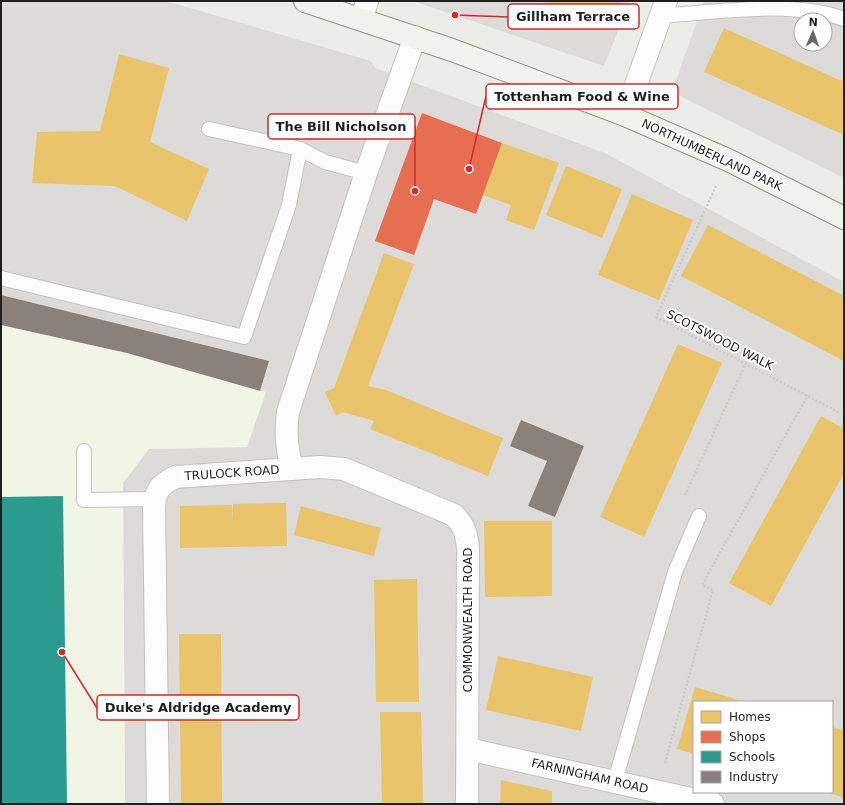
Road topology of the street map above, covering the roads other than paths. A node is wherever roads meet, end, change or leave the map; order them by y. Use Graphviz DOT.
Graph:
graph roads {
  1 [pos="305,1"];
  2 [pos="663,9"];
  3 [pos="364,10"];
  4 [pos="844,19"];
  5 [pos="415,37"];
  6 [pos="625,114"];
  7 [pos="209,129"];
  8 [pos="300,149"];
  9 [pos="366,174"];
  10 [pos="844,218"];
  11 [pos="1,278"];
  12 [pos="84,450"];
  13 [pos="292,469"];
  14 [pos="155,499"];
  15 [pos="699,516"];
  16 [pos="468,749"];
  17 [pos="615,781"];
  18 [pos="158,804"];
  19 [pos="467,804"];
  20 [pos="713,804"];
  1 -- 3 [label="street, NORTHUMBERLAND PARK"];
  2 -- 4 [label="lane"];
  2 -- 6 [label="street"];
  3 -- 5 [label="street, NORTHUMBERLAND PARK"];
  5 -- 6 [label="street, NORTHUMBERLAND PARK"];
  5 -- 9 [label="street, TRULOCK ROAD"];
  6 -- 10 [label="street, NORTHUMBERLAND PARK"];
  7 -- 8 [label="lane"];
  8 -- 9 [label="lane"];
  8 -- 11 [label="lane"];
  9 -- 13 [label="street, TRULOCK ROAD"];
  12 -- 14 [label="lane"];
  13 -- 14 [label="street, TRULOCK ROAD"];
  13 -- 16 [label="street, COMMONWEALTH ROAD"];
  14 -- 18 [label="street"];
  15 -- 17 [label="lane"];
  16 -- 17 [label="street, FARNINGHAM ROAD"];
  16 -- 19 [label="street, COMMONWEALTH ROAD"];
  17 -- 20 [label="street, FARNINGHAM ROAD"];
}
